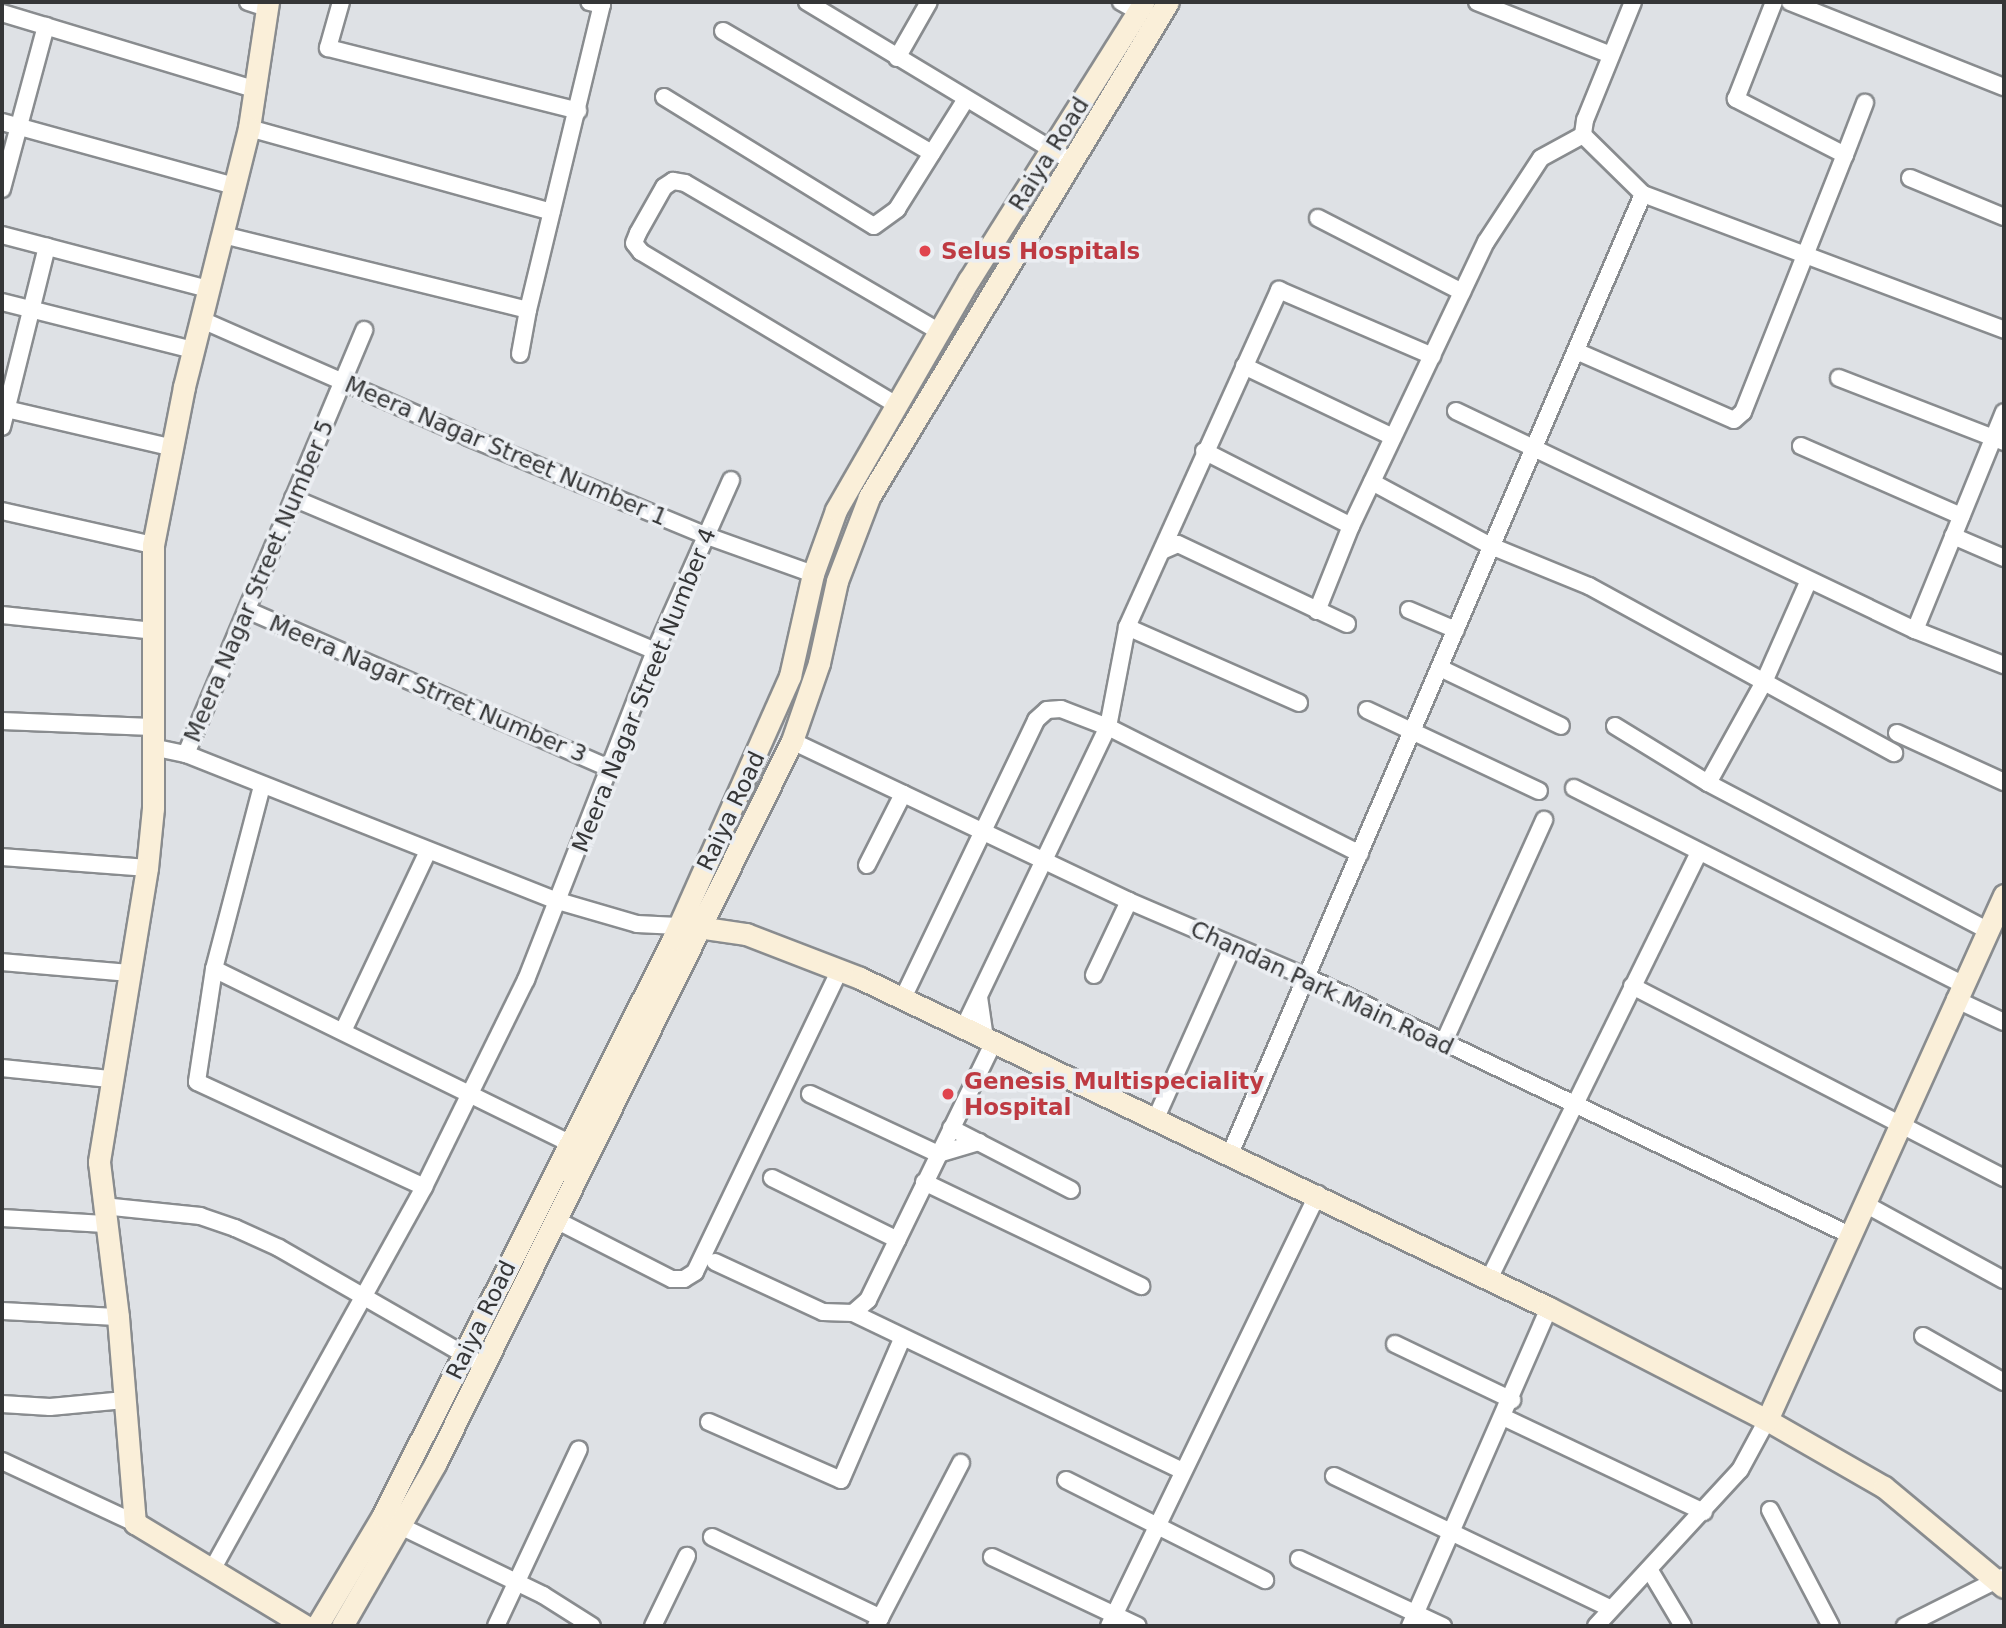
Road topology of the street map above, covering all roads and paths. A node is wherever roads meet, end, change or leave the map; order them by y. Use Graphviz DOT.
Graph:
graph roads {
  1 [pos="341,2"];
  2 [pos="807,2"];
  3 [pos="929,2"];
  4 [pos="1168,2"];
  5 [pos="1477,2"];
  6 [pos="1633,2"];
  7 [pos="1774,2"];
  8 [pos="1790,2"];
  9 [pos="598,3"];
  10 [pos="261,4"];
  11 [pos="1135,5"];
  12 [pos="2,13"];
  13 [pos="46,26"];
  14 [pos="723,31"];
  15 [pos="1612,55"];
  16 [pos="897,58"];
  17 [pos="2004,88"];
  18 [pos="257,90"];
  19 [pos="664,97"];
  20 [pos="966,99"];
  21 [pos="1865,103"];
  22 [pos="578,111"];
  23 [pos="2,122"];
  24 [pos="18,127"];
  25 [pos="249,128"];
  26 [pos="1583,135"];
  27 [pos="1051,150"];
  28 [pos="932,153"];
  29 [pos="1845,155"];
  30 [pos="1072,161"];
  31 [pos="1910,178"];
  32 [pos="234,186"];
  33 [pos="2,189"];
  34 [pos="1643,194"];
  35 [pos="552,212"];
  36 [pos="2004,217"];
  37 [pos="1318,218"];
  38 [pos="2,235"];
  39 [pos="223,235"];
  40 [pos="47,247"];
  41 [pos="1806,256"];
  42 [pos="211,290"];
  43 [pos="1462,292"];
  44 [pos="2,302"];
  45 [pos="31,310"];
  46 [pos="528,310"];
  47 [pos="202,320"];
  48 [pos="364,330"];
  49 [pos="2004,330"];
  50 [pos="938,331"];
  51 [pos="193,350"];
  52 [pos="1576,351"];
  53 [pos="520,354"];
  54 [pos="1432,356"];
  55 [pos="1244,366"];
  56 [pos="1839,378"];
  57 [pos="342,382"];
  58 [pos="895,404"];
  59 [pos="4,409"];
  60 [pos="1456,411"];
  61 [pos="2004,412"];
  62 [pos="2,427"];
  63 [pos="1393,437"];
  64 [pos="1999,440"];
  65 [pos="1801,446"];
  66 [pos="170,447"];
  67 [pos="1534,447"];
  68 [pos="1203,451"];
  69 [pos="731,480"];
  70 [pos="1372,482"];
  71 [pos="293,498"];
  72 [pos="2,510"];
  73 [pos="1961,516"];
  74 [pos="1351,526"];
  75 [pos="707,536"];
  76 [pos="1953,536"];
  77 [pos="153,545"];
  78 [pos="1492,546"];
  79 [pos="1162,551"];
  80 [pos="2004,558"];
  81 [pos="813,574"];
  82 [pos="1809,580"];
  83 [pos="837,581"];
  84 [pos="247,610"];
  85 [pos="1409,610"];
  86 [pos="1317,611"];
  87 [pos="2,615"];
  88 [pos="1347,624"];
  89 [pos="1127,627"];
  90 [pos="1456,630"];
  91 [pos="1915,630"];
  92 [pos="152,631"];
  93 [pos="655,651"];
  94 [pos="2004,665"];
  95 [pos="1440,668"];
  96 [pos="1764,682"];
  97 [pos="1300,703"];
  98 [pos="1367,710"];
  99 [pos="2,722"];
  100 [pos="1561,726"];
  101 [pos="1615,726"];
  102 [pos="1108,727"];
  103 [pos="1413,732"];
  104 [pos="1897,733"];
  105 [pos="152,737"];
  106 [pos="792,741"];
  107 [pos="1894,753"];
  108 [pos="186,754"];
  109 [pos="609,768"];
  110 [pos="2004,782"];
  111 [pos="1708,783"];
  112 [pos="262,786"];
  113 [pos="1574,788"];
  114 [pos="1539,791"];
  115 [pos="903,794"];
  116 [pos="1544,820"];
  117 [pos="981,830"];
  118 [pos="1699,852"];
  119 [pos="426,853"];
  120 [pos="1360,854"];
  121 [pos="2,858"];
  122 [pos="1047,861"];
  123 [pos="867,865"];
  124 [pos="147,868"];
  125 [pos="2004,895"];
  126 [pos="558,901"];
  127 [pos="1129,901"];
  128 [pos="1995,925"];
  129 [pos="678,926"];
  130 [pos="702,926"];
  131 [pos="1233,946"];
  132 [pos="2,962"];
  133 [pos="214,969"];
  134 [pos="840,970"];
  135 [pos="131,973"];
  136 [pos="1094,975"];
  137 [pos="1309,978"];
  138 [pos="1632,986"];
  139 [pos="1958,991"];
  140 [pos="979,997"];
  141 [pos="903,998"];
  142 [pos="2004,1022"];
  143 [pos="964,1027"];
  144 [pos="343,1031"];
  145 [pos="990,1040"];
  146 [pos="1443,1044"];
  147 [pos="2,1068"];
  148 [pos="111,1079"];
  149 [pos="472,1092"];
  150 [pos="810,1094"];
  151 [pos="1576,1104"];
  152 [pos="1156,1118"];
  153 [pos="1903,1123"];
  154 [pos="951,1128"];
  155 [pos="979,1142"];
  156 [pos="569,1143"];
  157 [pos="938,1154"];
  158 [pos="1230,1154"];
  159 [pos="772,1178"];
  160 [pos="2004,1178"];
  161 [pos="924,1182"];
  162 [pos="424,1187"];
  163 [pos="1071,1190"];
  164 [pos="1318,1194"];
  165 [pos="1865,1204"];
  166 [pos="104,1215"];
  167 [pos="2,1218"];
  168 [pos="556,1220"];
  169 [pos="1852,1236"];
  170 [pos="898,1240"];
  171 [pos="715,1262"];
  172 [pos="1489,1279"];
  173 [pos="2004,1280"];
  174 [pos="1141,1286"];
  175 [pos="364,1296"];
  176 [pos="1549,1308"];
  177 [pos="2,1311"];
  178 [pos="853,1313"];
  179 [pos="118,1317"];
  180 [pos="1923,1336"];
  181 [pos="902,1339"];
  182 [pos="1395,1344"];
  183 [pos="464,1353"];
  184 [pos="483,1365"];
  185 [pos="2004,1382"];
  186 [pos="1512,1399"];
  187 [pos="125,1400"];
  188 [pos="2,1404"];
  189 [pos="1505,1418"];
  190 [pos="1767,1420"];
  191 [pos="709,1422"];
  192 [pos="579,1449"];
  193 [pos="2,1461"];
  194 [pos="961,1463"];
  195 [pos="1183,1471"];
  196 [pos="1334,1476"];
  197 [pos="1066,1480"];
  198 [pos="1770,1510"];
  199 [pos="1704,1512"];
  200 [pos="391,1522"];
  201 [pos="135,1523"];
  202 [pos="1157,1525"];
  203 [pos="1454,1532"];
  204 [pos="712,1537"];
  205 [pos="687,1556"];
  206 [pos="992,1557"];
  207 [pos="1299,1559"];
  208 [pos="213,1567"];
  209 [pos="1649,1569"];
  210 [pos="1265,1580"];
  211 [pos="2002,1581"];
  212 [pos="518,1582"];
  213 [pos="1610,1608"];
  214 [pos="1413,1620"];
  215 [pos="1112,1621"];
  216 [pos="879,1622"];
  217 [pos="305,1626"];
  218 [pos="317,1626"];
  219 [pos="342,1626"];
  220 [pos="496,1626"];
  221 [pos="592,1626"];
  222 [pos="653,1626"];
  223 [pos="1138,1626"];
  224 [pos="1443,1626"];
  225 [pos="1596,1626"];
  226 [pos="1683,1626"];
  227 [pos="1831,1626"];
  228 [pos="1905,1626"];
  1 -- 22 [label="street"];
  2 -- 16 [label="street"];
  3 -- 16 [label="street"];
  4 -- 30 [label="street, Raiya Road"];
  5 -- 15 [label="street"];
  6 -- 15 [label="street"];
  7 -- 29 [label="street"];
  8 -- 17 [label="street"];
  9 -- 22 [label="street"];
  10 -- 18 [label="street"];
  11 -- 27 [label="street, Raiya Road"];
  12 -- 13 [label="street"];
  13 -- 18 [label="street"];
  13 -- 24 [label="street"];
  14 -- 28 [label="street"];
  15 -- 26 [label="street"];
  16 -- 20 [label="street"];
  18 -- 25 [label="street"];
  19 -- 28 [label="street"];
  20 -- 27 [label="street"];
  20 -- 28 [label="street"];
  21 -- 29 [label="street"];
  22 -- 35 [label="street"];
  23 -- 24 [label="street"];
  24 -- 32 [label="street"];
  24 -- 33 [label="street"];
  25 -- 32 [label="street"];
  25 -- 35 [label="street"];
  26 -- 34 [label="street"];
  26 -- 43 [label="street"];
  27 -- 30 [label="street"];
  27 -- 50 [label="street, Raiya Road"];
  29 -- 41 [label="street"];
  30 -- 83 [label="street, Raiya Road"];
  31 -- 36 [label="street"];
  32 -- 39 [label="street"];
  34 -- 41 [label="street"];
  34 -- 52 [label="street"];
  35 -- 46 [label="street"];
  37 -- 43 [label="street"];
  38 -- 40 [label="street"];
  39 -- 42 [label="street"];
  39 -- 46 [label="street"];
  40 -- 42 [label="street"];
  40 -- 45 [label="street"];
  41 -- 49 [label="street"];
  41 -- 52 [label="street"];
  42 -- 47 [label="street"];
  43 -- 54 [label="street"];
  44 -- 45 [label="street"];
  45 -- 51 [label="street"];
  45 -- 59 [label="street"];
  46 -- 53 [label="street"];
  47 -- 51 [label="street"];
  47 -- 57 [label="street, Meera Nagar Street Number 1"];
  48 -- 57 [label="street, Meera Nagar Street Number 5"];
  50 -- 58 [label="street, Raiya Road"];
  50 -- 58 [label="street"];
  51 -- 66 [label="street"];
  52 -- 67 [label="street"];
  54 -- 55 [label="street"];
  54 -- 63 [label="street"];
  55 -- 63 [label="street"];
  55 -- 68 [label="street"];
  56 -- 64 [label="street"];
  57 -- 71 [label="street, Meera Nagar Street Number 5"];
  57 -- 75 [label="street, Meera Nagar Street Number 1"];
  58 -- 81 [label="street, Raiya Road"];
  59 -- 62 [label="street"];
  59 -- 66 [label="street"];
  60 -- 67 [label="street"];
  61 -- 64 [label="street"];
  63 -- 70 [label="street"];
  64 -- 73 [label="street"];
  65 -- 73 [label="street"];
  66 -- 77 [label="street"];
  67 -- 78 [label="street"];
  67 -- 82 [label="street"];
  68 -- 74 [label="street"];
  68 -- 79 [label="street"];
  69 -- 75 [label="street, Meera Nagar Street Number 4"];
  70 -- 74 [label="street"];
  70 -- 78 [label="street"];
  71 -- 84 [label="street, Meera Nagar Street Number 5"];
  71 -- 93 [label="street"];
  72 -- 77 [label="street"];
  73 -- 76 [label="street"];
  74 -- 86 [label="street"];
  75 -- 81 [label="street, Meera Nagar Street Number 1"];
  75 -- 93 [label="street, Meera Nagar Street Number 4"];
  76 -- 80 [label="street"];
  76 -- 91 [label="street"];
  77 -- 92 [label="street"];
  78 -- 90 [label="street"];
  78 -- 96 [label="street"];
  79 -- 86 [label="street"];
  79 -- 89 [label="street"];
  81 -- 83 [label="street"];
  81 -- 129 [label="street, Raiya Road"];
  82 -- 91 [label="street"];
  82 -- 96 [label="street"];
  83 -- 106 [label="street, Raiya Road"];
  84 -- 108 [label="street, Meera Nagar Street Number 5"];
  84 -- 109 [label="street, Meera Nagar Strret Number 3"];
  85 -- 90 [label="street"];
  86 -- 88 [label="street"];
  87 -- 92 [label="street"];
  89 -- 97 [label="street"];
  89 -- 102 [label="street"];
  90 -- 95 [label="street"];
  91 -- 94 [label="street"];
  92 -- 105 [label="street"];
  93 -- 109 [label="street, Meera Nagar Street Number 4"];
  95 -- 100 [label="street"];
  95 -- 103 [label="street"];
  96 -- 107 [label="street"];
  96 -- 111 [label="street"];
  98 -- 103 [label="street"];
  99 -- 105 [label="street"];
  101 -- 111 [label="street"];
  102 -- 117 [label="street"];
  102 -- 120 [label="street"];
  102 -- 122 [label="street"];
  103 -- 114 [label="street"];
  103 -- 120 [label="street"];
  104 -- 110 [label="street"];
  105 -- 108 [label="street"];
  105 -- 124 [label="street"];
  106 -- 115 [label="street, Chandan Park Main Road"];
  106 -- 130 [label="street, Raiya Road"];
  108 -- 112 [label="street"];
  109 -- 126 [label="street, Meera Nagar Street Number 4"];
  111 -- 128 [label="street"];
  112 -- 119 [label="street"];
  112 -- 133 [label="street"];
  113 -- 118 [label="street"];
  115 -- 117 [label="street, Chandan Park Main Road"];
  115 -- 123 [label="street"];
  116 -- 146 [label="street"];
  117 -- 122 [label="street, Chandan Park Main Road"];
  117 -- 141 [label="street"];
  118 -- 138 [label="street"];
  118 -- 139 [label="street"];
  119 -- 126 [label="street"];
  119 -- 144 [label="street"];
  120 -- 137 [label="street"];
  121 -- 124 [label="street"];
  122 -- 127 [label="street, Chandan Park Main Road"];
  122 -- 140 [label="street"];
  124 -- 135 [label="street"];
  125 -- 128 [label="street"];
  126 -- 129 [label="street"];
  126 -- 149 [label="street, Meera Nagar Street Number 4"];
  127 -- 131 [label="street, Chandan Park Main Road"];
  127 -- 136 [label="street"];
  128 -- 139 [label="street"];
  129 -- 130 [label="street"];
  129 -- 156 [label="street, Raiya Road"];
  130 -- 134 [label="street"];
  130 -- 168 [label="street, Raiya Road"];
  131 -- 137 [label="street, Chandan Park Main Road"];
  131 -- 152 [label="street"];
  132 -- 135 [label="street"];
  133 -- 144 [label="street"];
  133 -- 162 [label="street"];
  134 -- 141 [label="street"];
  134 -- 168 [label="street"];
  135 -- 148 [label="street"];
  137 -- 146 [label="street, Chandan Park Main Road"];
  137 -- 158 [label="street"];
  138 -- 151 [label="street"];
  138 -- 153 [label="street"];
  139 -- 142 [label="street"];
  139 -- 153 [label="street"];
  140 -- 143 [label="street"];
  140 -- 145 [label="street"];
  141 -- 143 [label="street"];
  143 -- 145 [label="street"];
  144 -- 149 [label="street"];
  145 -- 152 [label="street"];
  145 -- 154 [label="street"];
  146 -- 151 [label="street, Chandan Park Main Road"];
  147 -- 148 [label="street"];
  148 -- 166 [label="street"];
  149 -- 156 [label="street"];
  149 -- 162 [label="street, Meera Nagar Street Number 4"];
  150 -- 157 [label="street"];
  151 -- 169 [label="street, Chandan Park Main Road"];
  151 -- 172 [label="street"];
  152 -- 158 [label="street"];
  153 -- 160 [label="street"];
  153 -- 165 [label="street"];
  154 -- 155 [label="street"];
  154 -- 157 [label="street"];
  155 -- 157 [label="street"];
  155 -- 163 [label="street"];
  156 -- 183 [label="street, Raiya Road"];
  157 -- 161 [label="street"];
  158 -- 164 [label="street"];
  159 -- 170 [label="street"];
  161 -- 170 [label="street"];
  161 -- 174 [label="street"];
  162 -- 175 [label="street, Meera Nagar Street Number 4"];
  164 -- 172 [label="street"];
  164 -- 195 [label="street"];
  165 -- 169 [label="street"];
  165 -- 173 [label="street"];
  166 -- 167 [label="street"];
  166 -- 175 [label="street"];
  166 -- 179 [label="street"];
  168 -- 184 [label="street, Raiya Road"];
  169 -- 190 [label="street"];
  170 -- 178 [label="street"];
  171 -- 178 [label="street"];
  172 -- 176 [label="street"];
  175 -- 183 [label="street"];
  175 -- 208 [label="street, Meera Nagar Street Number 4"];
  176 -- 186 [label="street"];
  176 -- 190 [label="street"];
  177 -- 179 [label="street"];
  178 -- 181 [label="street"];
  179 -- 187 [label="street"];
  180 -- 185 [label="street"];
  181 -- 191 [label="street"];
  181 -- 195 [label="street"];
  182 -- 186 [label="street"];
  183 -- 184 [label="street"];
  183 -- 200 [label="street, Raiya Road"];
  184 -- 200 [label="street, Raiya Road"];
  186 -- 189 [label="street"];
  187 -- 188 [label="street"];
  187 -- 201 [label="street"];
  189 -- 199 [label="street"];
  189 -- 203 [label="street"];
  190 -- 199 [label="street"];
  190 -- 211 [label="street"];
  192 -- 212 [label="street"];
  193 -- 201 [label="street"];
  194 -- 216 [label="street"];
  195 -- 202 [label="street"];
  196 -- 203 [label="street"];
  197 -- 202 [label="street"];
  198 -- 227 [label="street"];
  199 -- 209 [label="street"];
  200 -- 212 [label="street"];
  200 -- 218 [label="street, Raiya Road"];
  200 -- 219 [label="street, Raiya Road"];
  201 -- 208 [label="street"];
  202 -- 210 [label="street"];
  202 -- 215 [label="street"];
  203 -- 213 [label="street"];
  203 -- 214 [label="street"];
  204 -- 216 [label="street"];
  205 -- 222 [label="street"];
  206 -- 215 [label="street"];
  207 -- 214 [label="street"];
  208 -- 217 [label="street"];
  209 -- 213 [label="street"];
  209 -- 226 [label="street"];
  211 -- 228 [label="street"];
  212 -- 220 [label="street"];
  212 -- 221 [label="street"];
  213 -- 225 [label="street"];
  214 -- 224 [label="street"];
  215 -- 223 [label="street"];
}
